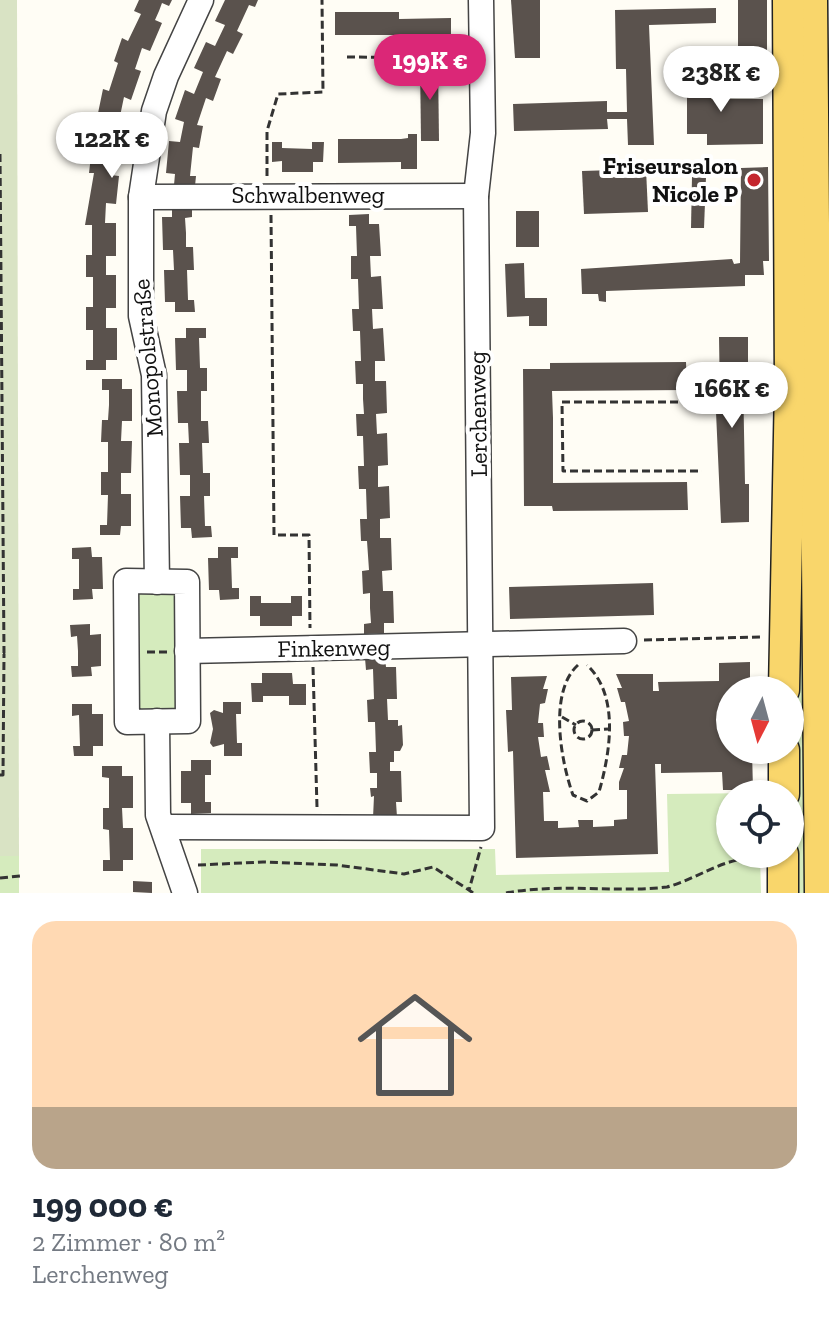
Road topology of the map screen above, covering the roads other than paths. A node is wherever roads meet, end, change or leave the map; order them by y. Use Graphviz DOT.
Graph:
graph roads {
  1 [pos="201,0"];
  2 [pos="481,0"];
  3 [pos="788,0"];
  4 [pos="812,0"];
  5 [pos="820,49"];
  6 [pos="821,139"];
  7 [pos="476,196"];
  8 [pos="141,197"];
  9 [pos="810,206"];
  10 [pos="811,473"];
  11 [pos="157,582"];
  12 [pos="624,641"];
  13 [pos="481,645"];
  14 [pos="187,651"];
  15 [pos="786,676"];
  16 [pos="157,721"];
  17 [pos="164,827"];
  18 [pos="778,868"];
  19 [pos="185,893"];
  20 [pos="783,893"];
  21 [pos="820,893"];
  1 -- 8 [label="street, Monopolstraße"];
  2 -- 7 [label="street, Lerchenweg"];
  3 -- 9 [label="main road"];
  4 -- 5 [label="main road"];
  5 -- 6 [label="main road"];
  6 -- 9 [label="main road"];
  7 -- 8 [label="street, Schwalbenweg"];
  7 -- 13 [label="street, Lerchenweg"];
  8 -- 11 [label="street, Monopolstraße"];
  9 -- 10 [label="main road"];
  10 -- 15 [label="main road"];
  10 -- 21 [label="main road"];
  11 -- 14 [label="street"];
  11 -- 16 [label="street"];
  12 -- 13 [label="street, Finkenweg"];
  13 -- 14 [label="street, Finkenweg"];
  13 -- 17 [label="street, Lerchenweg"];
  14 -- 16 [label="street"];
  16 -- 17 [label="street"];
  17 -- 19 [label="street"];
  18 -- 20 [label="main road"];
}
